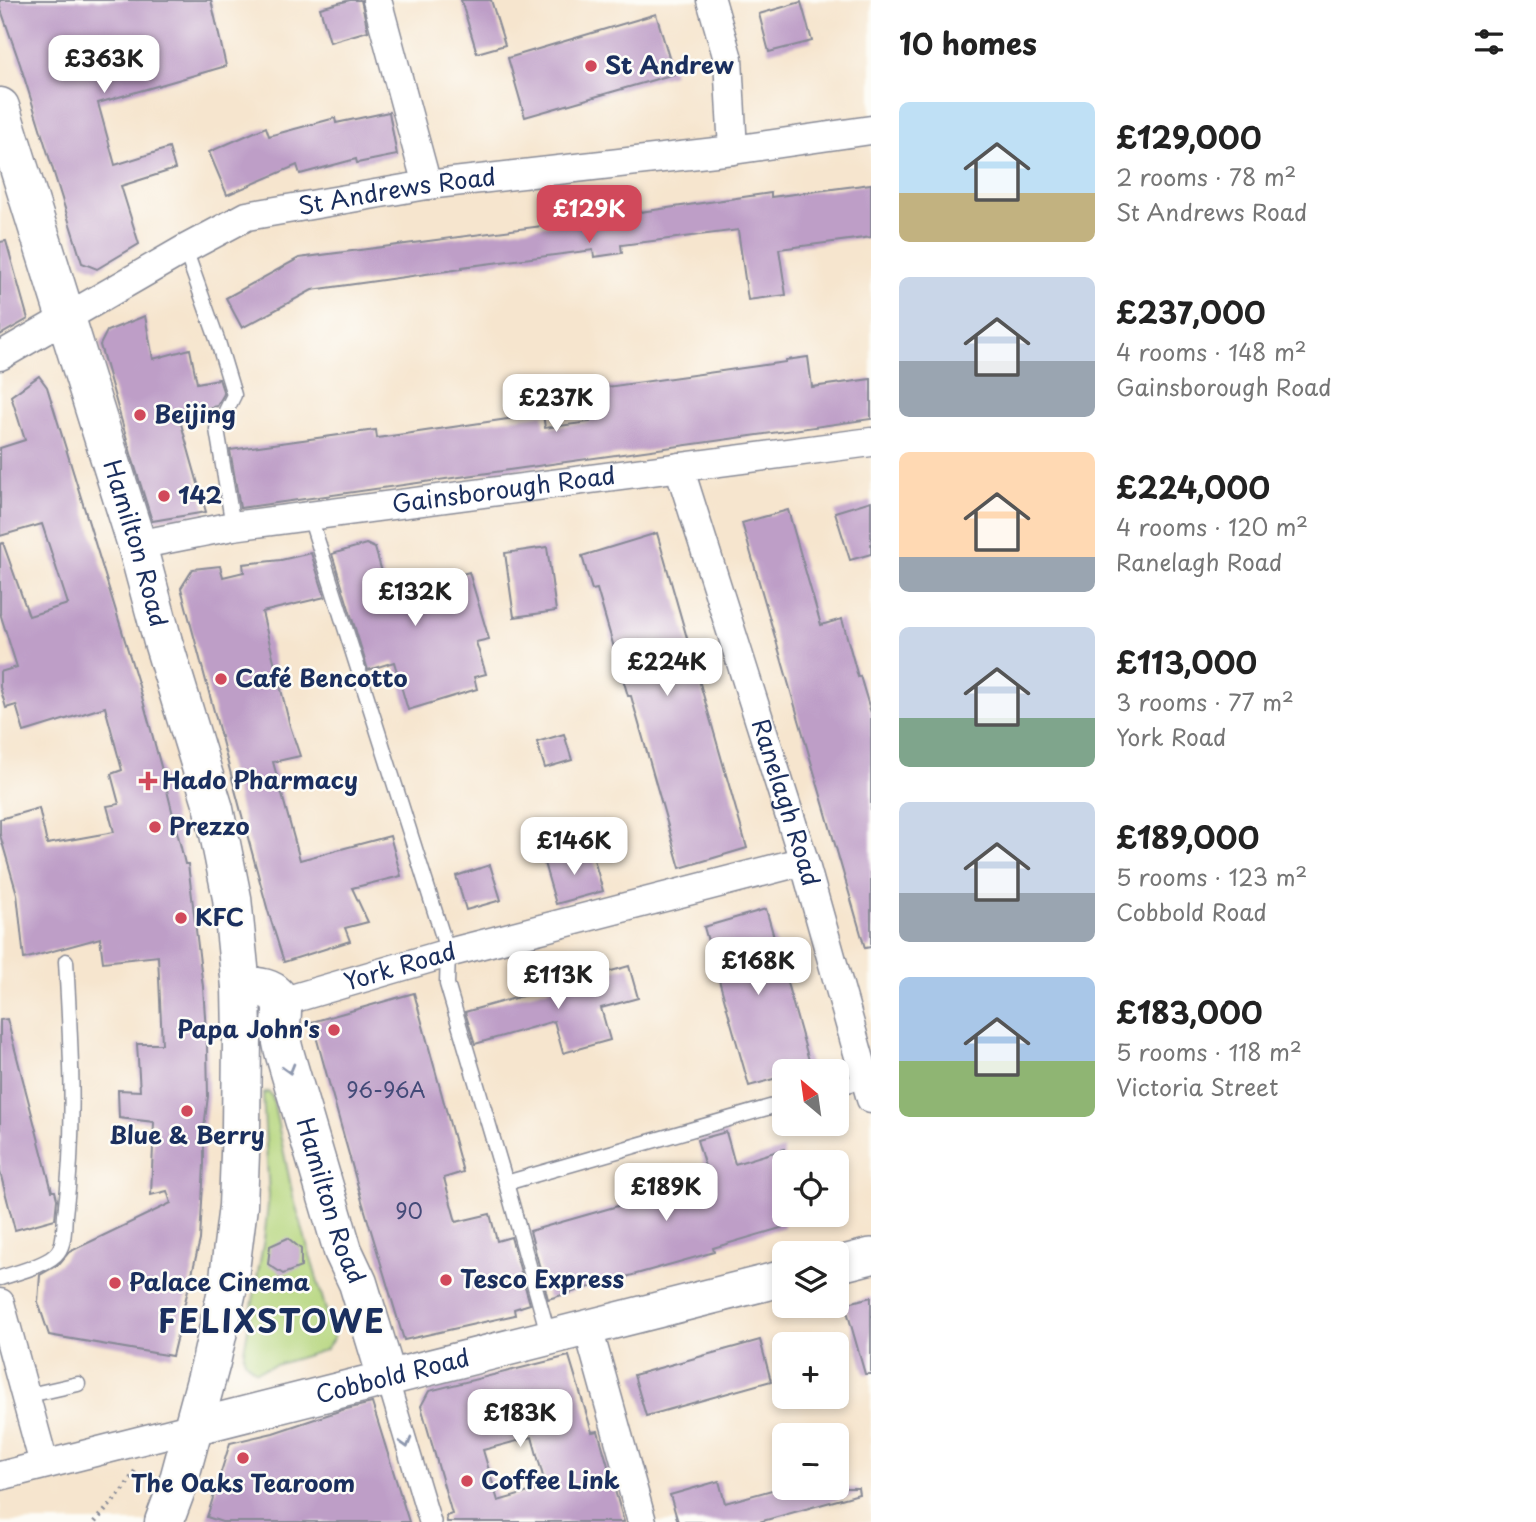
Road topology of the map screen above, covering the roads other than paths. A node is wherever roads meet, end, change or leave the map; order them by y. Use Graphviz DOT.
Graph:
graph roads {
  1 [pos="377,0"];
  2 [pos="711,0"];
  3 [pos="0,107"];
  4 [pos="871,130"];
  5 [pos="733,150"];
  6 [pos="427,185"];
  7 [pos="184,249"];
  8 [pos="66,317"];
  9 [pos="0,356"];
  10 [pos="871,442"];
  11 [pos="679,467"];
  12 [pos="310,517"];
  13 [pos="233,526"];
  14 [pos="137,545"];
  15 [pos="804,860"];
  16 [pos="448,953"];
  17 [pos="66,961"];
  18 [pos="241,987"];
  19 [pos="281,1002"];
  20 [pos="849,1088"];
  21 [pos="869,1089"];
  22 [pos="772,1106"];
  23 [pos="506,1183"];
  24 [pos="871,1256"];
  25 [pos="849,1262"];
  26 [pos="0,1278"];
  27 [pos="772,1281"];
  28 [pos="0,1303"];
  29 [pos="588,1328"];
  30 [pos="549,1338"];
  31 [pos="387,1378"];
  32 [pos="78,1384"];
  33 [pos="25,1396"];
  34 [pos="194,1427"];
  35 [pos="44,1465"];
  36 [pos="0,1476"];
  37 [pos="163,1522"];
  38 [pos="429,1522"];
  39 [pos="642,1522"];
  1 -- 6 [label="street"];
  2 -- 5 [label="street"];
  3 -- 8 [label="main road, Hamilton Road"];
  4 -- 5 [label="street, St Andrews Road"];
  5 -- 6 [label="street, St Andrews Road"];
  6 -- 7 [label="street, St Andrews Road"];
  7 -- 8 [label="street, St Andrews Road"];
  7 -- 13 [label="lane"];
  8 -- 9 [label="street, St Andrews Road"];
  8 -- 14 [label="main road, Hamilton Road"];
  10 -- 11 [label="street, Gainsborough Road"];
  11 -- 12 [label="street, Gainsborough Road"];
  11 -- 15 [label="street, Ranelagh Road"];
  12 -- 13 [label="street, Gainsborough Road"];
  12 -- 16 [label="lane"];
  13 -- 14 [label="street, Gainsborough Road"];
  14 -- 18 [label="main road, Hamilton Road"];
  15 -- 16 [label="street, York Road"];
  15 -- 21 [label="street, Ranelagh Road"];
  16 -- 19 [label="street, York Road"];
  16 -- 23 [label="lane"];
  17 -- 26 [label="lane"];
  18 -- 19 [label="main road"];
  18 -- 34 [label="main road, Hamilton Road"];
  19 -- 31 [label="main road, Hamilton Road, one-way"];
  20 -- 21 [label="lane"];
  22 -- 23 [label="lane"];
  23 -- 30 [label="lane"];
  24 -- 25 [label="street"];
  27 -- 29 [label="street, Cobbold Road"];
  28 -- 33 [label="street"];
  29 -- 30 [label="street, Cobbold Road"];
  29 -- 39 [label="street"];
  30 -- 31 [label="street, Cobbold Road"];
  31 -- 34 [label="street, Cobbold Road"];
  31 -- 38 [label="street, Hamilton Road, one-way"];
  32 -- 33 [label="lane"];
  33 -- 35 [label="street"];
  34 -- 35 [label="street, Cobbold Road"];
  34 -- 37 [label="main road, Hamilton Road"];
  35 -- 36 [label="street, Cobbold Road"];
}
